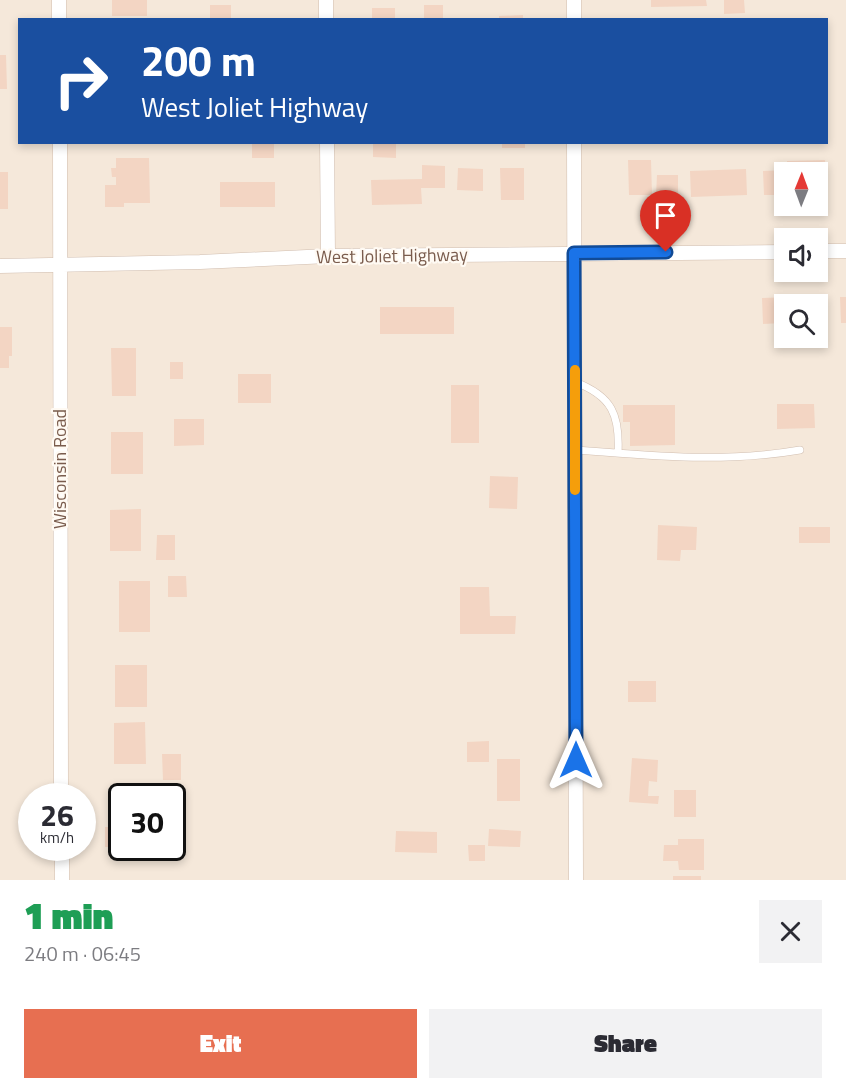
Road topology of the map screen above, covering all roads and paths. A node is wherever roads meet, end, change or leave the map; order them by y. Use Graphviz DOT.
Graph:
graph roads {
  1 [pos="59,0"];
  2 [pos="326,0"];
  3 [pos="574,0"];
  4 [pos="59,18"];
  5 [pos="326,18"];
  6 [pos="574,18"];
  7 [pos="60,144"];
  8 [pos="327,144"];
  9 [pos="574,144"];
  10 [pos="828,251"];
  11 [pos="846,251"];
  12 [pos="774,252"];
  13 [pos="574,253"];
  14 [pos="328,256"];
  15 [pos="61,264"];
  16 [pos="0,266"];
  17 [pos="575,382"];
  18 [pos="575,450"];
  19 [pos="800,450"];
  20 [pos="618,453"];
  21 [pos="61,783"];
  22 [pos="62,861"];
  23 [pos="62,880"];
  24 [pos="576,880"];
  1 -- 4 [label="street"];
  2 -- 5 [label="street"];
  3 -- 6 [label="street"];
  7 -- 15 [label="street, Wisconsin Road"];
  8 -- 14 [label="street"];
  9 -- 13 [label="street"];
  10 -- 11 [label="street"];
  12 -- 13 [label="street, West Joliet Highway"];
  13 -- 14 [label="street, West Joliet Highway"];
  13 -- 17 [label="street"];
  14 -- 15 [label="street, West Joliet Highway"];
  15 -- 16 [label="street, West Joliet Highway"];
  15 -- 21 [label="street, Wisconsin Road"];
  17 -- 18 [label="street"];
  17 -- 20 [label="lane"];
  18 -- 20 [label="lane"];
  18 -- 24 [label="street"];
  19 -- 20 [label="lane"];
  22 -- 23 [label="street"];
}
